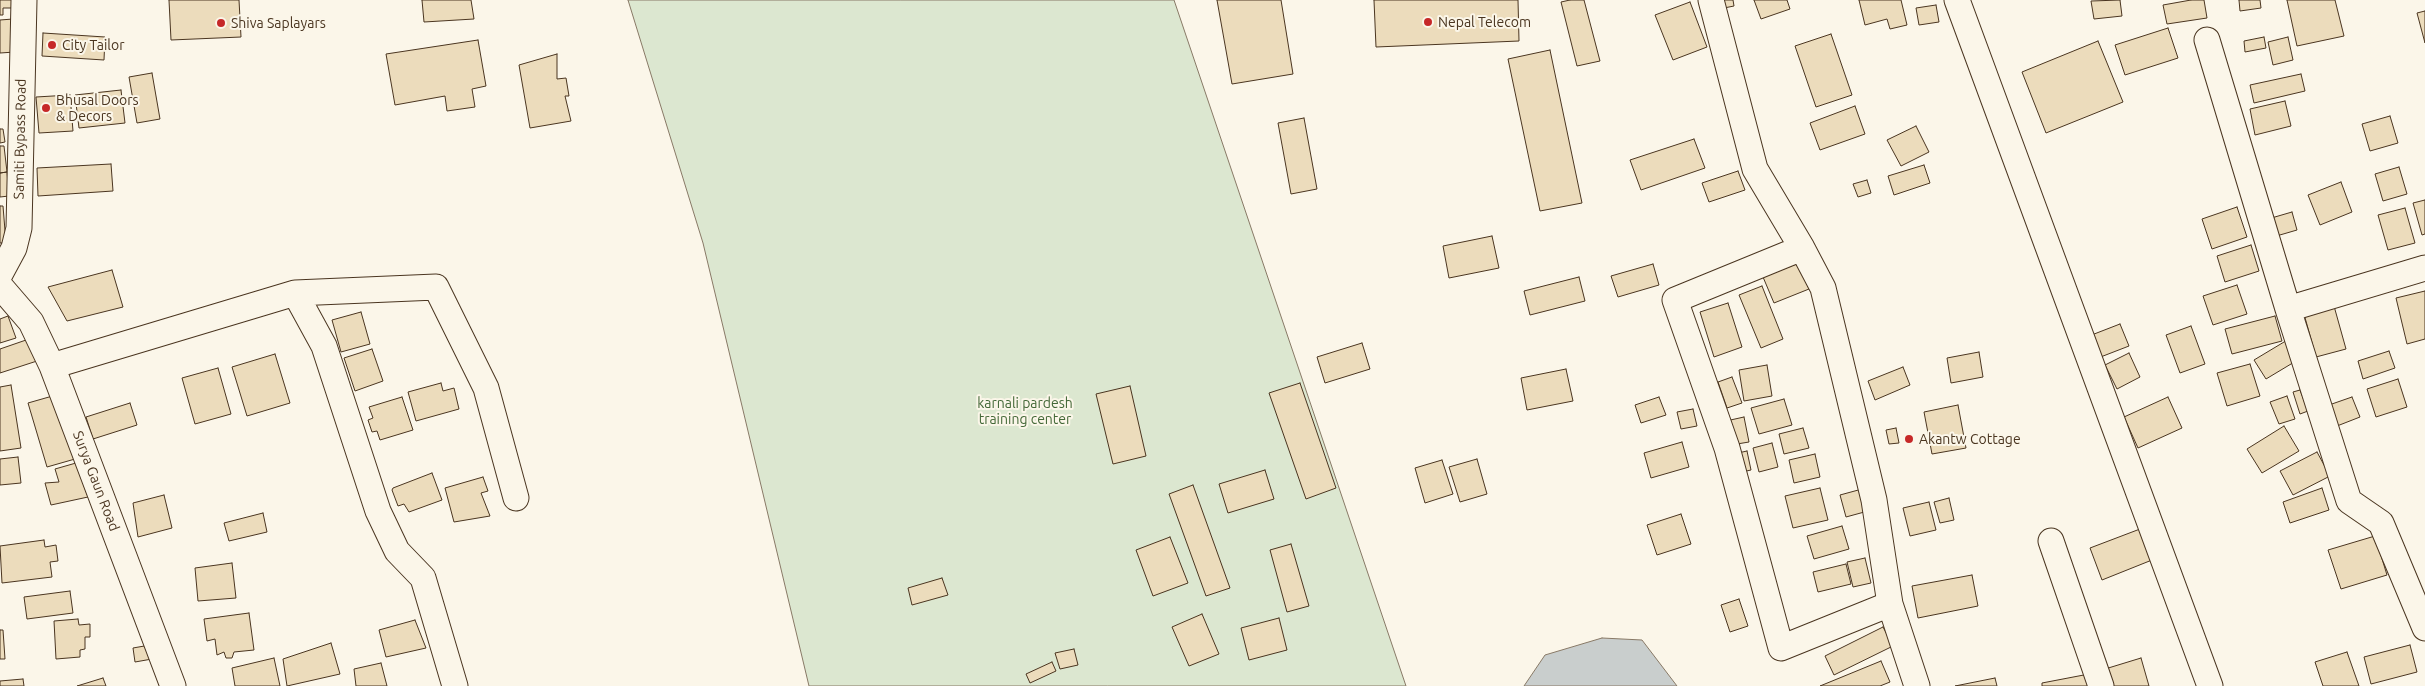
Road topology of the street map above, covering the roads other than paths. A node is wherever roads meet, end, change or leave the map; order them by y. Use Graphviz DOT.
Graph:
graph roads {
  1 [pos="24,0"];
  2 [pos="1711,0"];
  3 [pos="1957,0"];
  4 [pos="2207,40"];
  5 [pos="1802,248"];
  6 [pos="2425,268"];
  7 [pos="0,274"];
  8 [pos="0,286"];
  9 [pos="295,294"];
  10 [pos="2288,309"];
  11 [pos="52,366"];
  12 [pos="516,498"];
  13 [pos="2051,541"];
  14 [pos="1890,604"];
  15 [pos="2425,628"];
  16 [pos="173,686"];
  17 [pos="455,686"];
  18 [pos="1917,686"];
  19 [pos="2101,686"];
  20 [pos="2210,686"];
  1 -- 7 [label="street, Samiti Bypass Road"];
  2 -- 5 [label="street"];
  3 -- 20 [label="street"];
  4 -- 10 [label="street"];
  5 -- 14 [label="street"];
  5 -- 14 [label="street"];
  6 -- 10 [label="street"];
  8 -- 11 [label="street, Surya Gaun Road"];
  9 -- 11 [label="street"];
  9 -- 12 [label="street"];
  9 -- 17 [label="street"];
  10 -- 15 [label="street"];
  11 -- 16 [label="street, Surya Gaun Road"];
  13 -- 19 [label="street"];
  14 -- 18 [label="street"];
}
